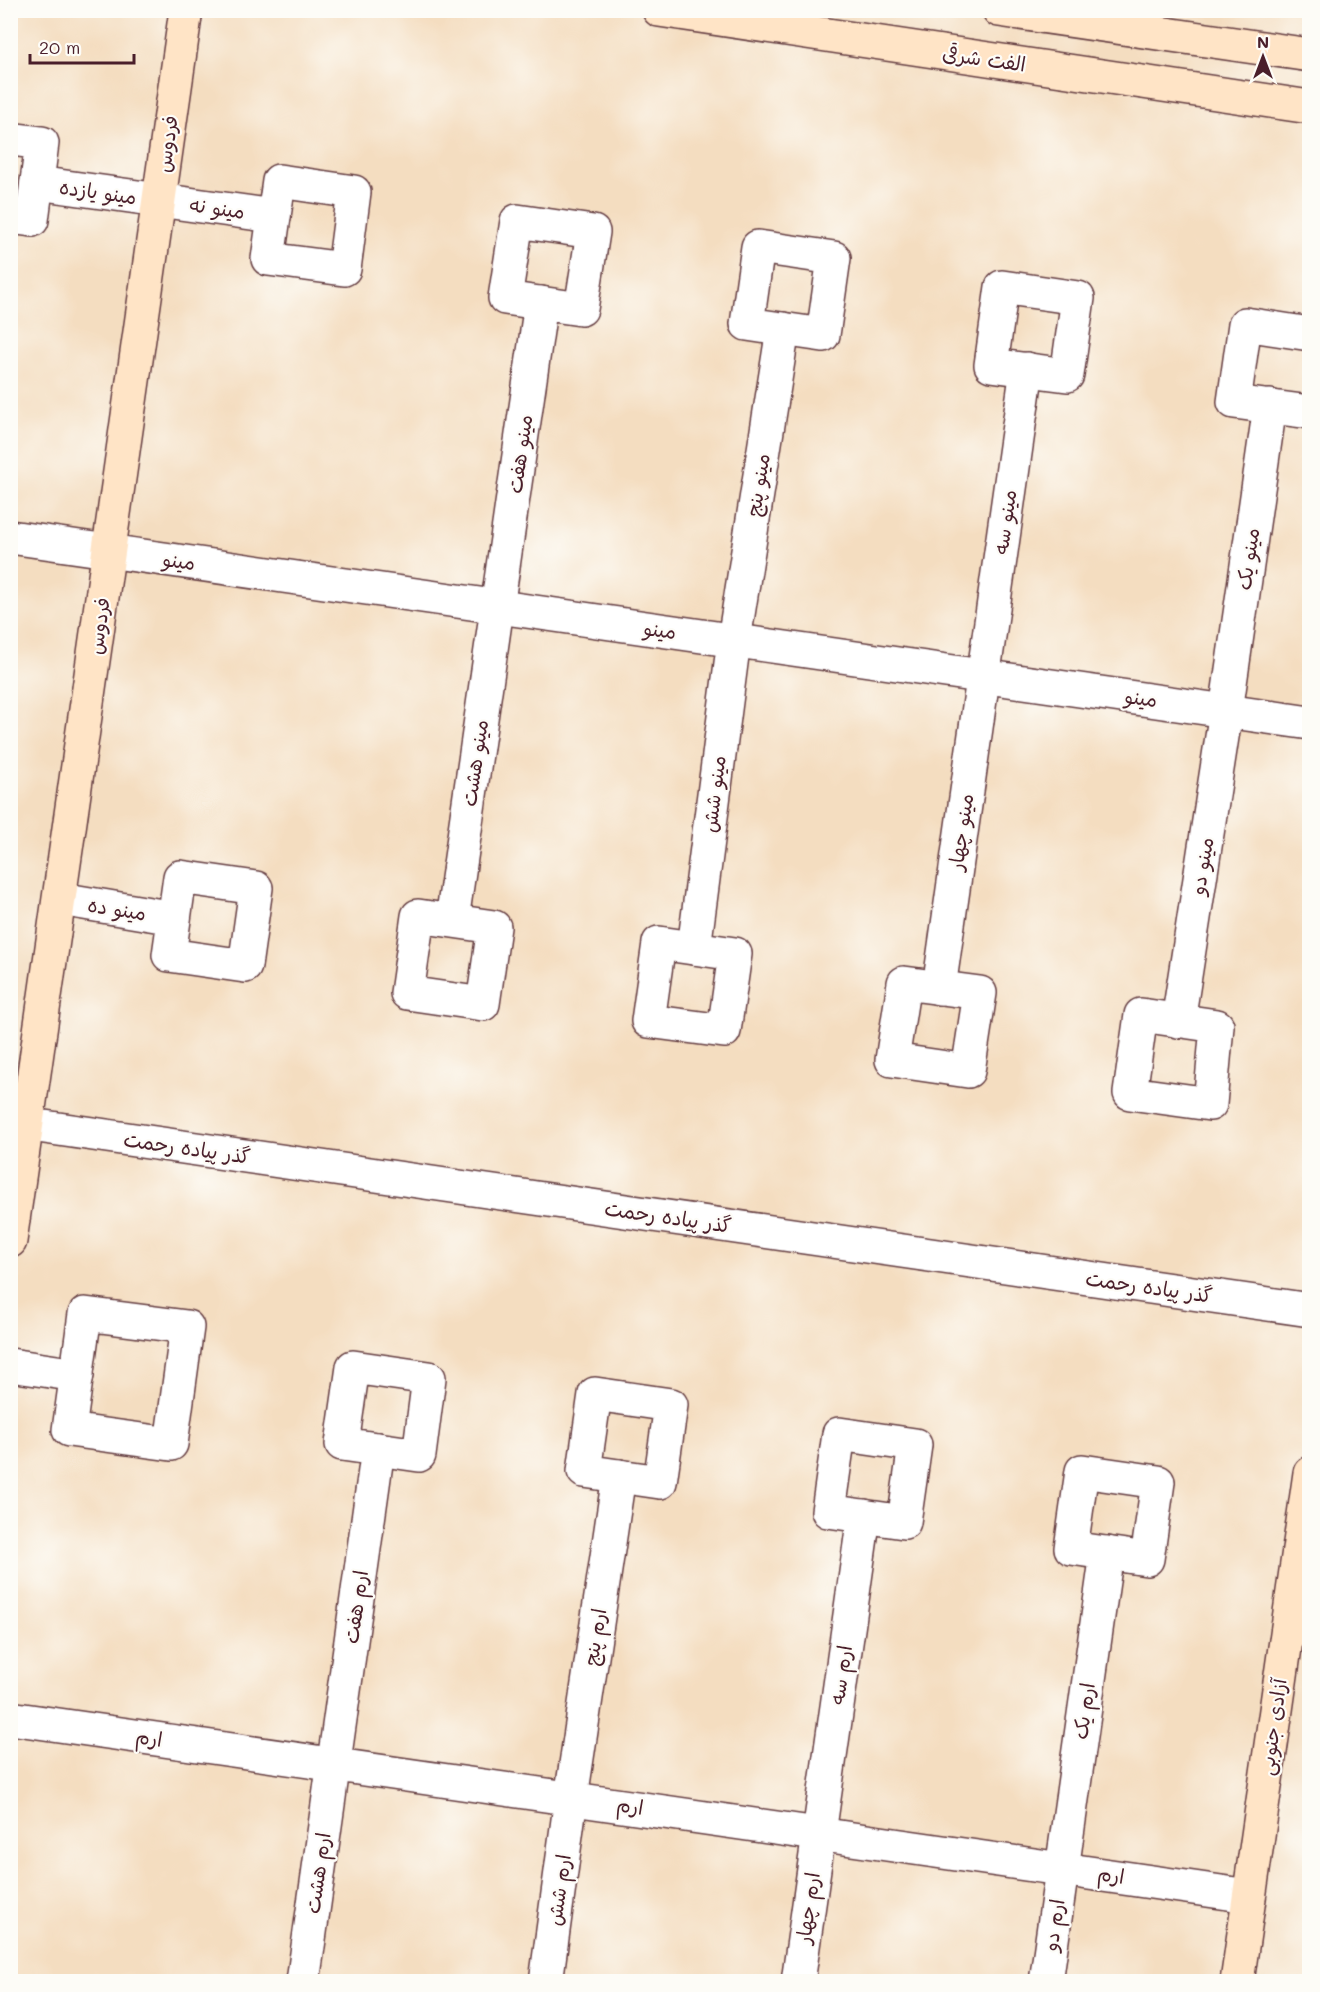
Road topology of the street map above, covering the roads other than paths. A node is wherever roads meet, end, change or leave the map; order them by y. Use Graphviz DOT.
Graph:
graph roads {
  1 [pos="186,10"];
  2 [pos="659,10"];
  3 [pos="999,10"];
  4 [pos="1310,55"];
  5 [pos="1310,107"];
  6 [pos="10,139"];
  7 [pos="37,183"];
  8 [pos="159,200"];
  9 [pos="274,216"];
  10 [pos="10,217"];
  11 [pos="541,303"];
  12 [pos="783,329"];
  13 [pos="1310,333"];
  14 [pos="1027,369"];
  15 [pos="1270,406"];
  16 [pos="1310,412"];
  17 [pos="10,537"];
  18 [pos="110,551"];
  19 [pos="498,606"];
  20 [pos="734,640"];
  21 [pos="983,676"];
  22 [pos="1226,711"];
  23 [pos="1310,723"];
  24 [pos="60,899"];
  25 [pos="174,918"];
  26 [pos="452,920"];
  27 [pos="694,948"];
  28 [pos="939,988"];
  29 [pos="1178,1021"];
  30 [pos="19,1124"];
  31 [pos="10,1240"];
  32 [pos="1310,1310"];
  33 [pos="10,1365"];
  34 [pos="77,1375"];
  35 [pos="378,1449"];
  36 [pos="1310,1473"];
  37 [pos="620,1476"];
  38 [pos="864,1516"];
  39 [pos="1107,1553"];
  40 [pos="10,1718"];
  41 [pos="333,1764"];
  42 [pos="571,1798"];
  43 [pos="819,1834"];
  44 [pos="1062,1868"];
  45 [pos="1249,1896"];
  46 [pos="303,1982"];
  47 [pos="546,1982"];
  48 [pos="798,1982"];
  49 [pos="1046,1982"];
  50 [pos="1237,1982"];
  1 -- 8 [label="main road, فردوس"];
  2 -- 5 [label="main road, الفت شرقی"];
  3 -- 4 [label="main road"];
  6 -- 7 [label="street"];
  7 -- 8 [label="street, مینو یازده"];
  7 -- 10 [label="street"];
  8 -- 9 [label="street, مینو نه"];
  8 -- 18 [label="main road, فردوس"];
  11 -- 19 [label="street, مینو هفت"];
  12 -- 20 [label="street, مینو پنج"];
  13 -- 15 [label="street"];
  14 -- 21 [label="street, مینو سه"];
  15 -- 16 [label="street"];
  15 -- 22 [label="street, مینو یک"];
  17 -- 18 [label="street, مینو"];
  18 -- 19 [label="street, مینو"];
  18 -- 24 [label="main road, فردوس"];
  19 -- 20 [label="street, مینو"];
  19 -- 26 [label="street, مینو هشت"];
  20 -- 21 [label="street, مینو"];
  20 -- 27 [label="street, مینو شش"];
  21 -- 22 [label="street, مینو"];
  21 -- 28 [label="street, مینو چهار"];
  22 -- 23 [label="street, مینو"];
  22 -- 29 [label="street, مینو دو"];
  24 -- 25 [label="street, مینو ده"];
  24 -- 30 [label="main road, فردوس"];
  30 -- 31 [label="main road, فردوس"];
  30 -- 32 [label="street, گذر پیاده رحمت"];
  33 -- 34 [label="street"];
  34 -- 34 [label="street"];
  35 -- 41 [label="street, ارم هفت"];
  36 -- 45 [label="main road, آزادی جنوبی"];
  37 -- 42 [label="street, ارم پنج"];
  38 -- 43 [label="street, ارم سه"];
  39 -- 44 [label="street, ارم یک"];
  40 -- 41 [label="street, ارم"];
  41 -- 42 [label="street, ارم"];
  41 -- 46 [label="street, ارم هشت"];
  42 -- 43 [label="street, ارم"];
  42 -- 47 [label="street, ارم شش"];
  43 -- 44 [label="street, ارم"];
  43 -- 48 [label="street, ارم چهار"];
  44 -- 45 [label="street, ارم"];
  44 -- 49 [label="street, ارم دو"];
  45 -- 50 [label="main road, آزادی جنوبی"];
}
